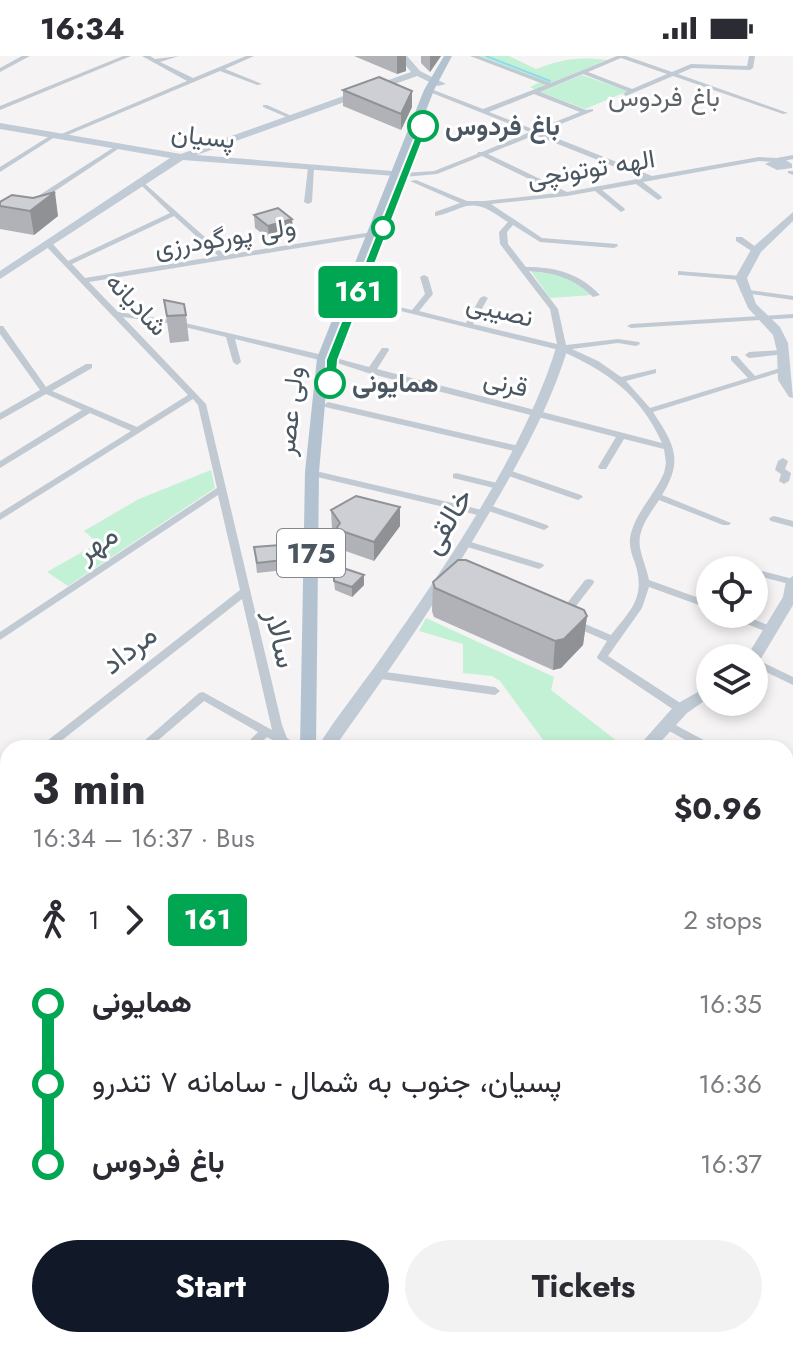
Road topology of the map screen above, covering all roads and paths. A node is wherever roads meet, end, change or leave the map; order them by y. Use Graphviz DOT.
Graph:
graph roads {
  1 [pos="27,56"];
  2 [pos="128,56"];
  3 [pos="145,56"];
  4 [pos="176,56"];
  5 [pos="229,56"];
  6 [pos="251,56"];
  7 [pos="402,56"];
  8 [pos="448,56"];
  9 [pos="455,56"];
  10 [pos="473,56"];
  11 [pos="489,56"];
  12 [pos="621,56"];
  13 [pos="752,56"];
  14 [pos="241,60"];
  15 [pos="155,61"];
  16 [pos="220,69"];
  17 [pos="0,70"];
  18 [pos="586,71"];
  19 [pos="417,73"];
  20 [pos="670,73"];
  21 [pos="193,81"];
  22 [pos="259,84"];
  23 [pos="556,84"];
  24 [pos="435,87"];
  25 [pos="531,93"];
  26 [pos="265,106"];
  27 [pos="0,108"];
  28 [pos="485,111"];
  29 [pos="785,113"];
  30 [pos="293,118"];
  31 [pos="1,127"];
  32 [pos="535,132"];
  33 [pos="58,136"];
  34 [pos="119,146"];
  35 [pos="209,148"];
  36 [pos="480,153"];
  37 [pos="181,157"];
  38 [pos="217,160"];
  39 [pos="786,167"];
  40 [pos="311,168"];
  41 [pos="0,170"];
  42 [pos="409,178"];
  43 [pos="654,180"];
  44 [pos="638,182"];
  45 [pos="141,184"];
  46 [pos="597,189"];
  47 [pos="567,194"];
  48 [pos="658,198"];
  49 [pos="308,202"];
  50 [pos="466,203"];
  51 [pos="484,203"];
  52 [pos="26,206"];
  53 [pos="621,210"];
  54 [pos="175,213"];
  55 [pos="438,214"];
  56 [pos="793,215"];
  57 [pos="511,223"];
  58 [pos="372,234"];
  59 [pos="739,239"];
  60 [pos="50,245"];
  61 [pos="614,246"];
  62 [pos="756,250"];
  63 [pos="224,258"];
  64 [pos="0,262"];
  65 [pos="69,263"];
  66 [pos="18,266"];
  67 [pos="526,269"];
  68 [pos="681,273"];
  69 [pos="424,277"];
  70 [pos="0,278"];
  71 [pos="741,278"];
  72 [pos="85,280"];
  73 [pos="744,291"];
  74 [pos="596,295"];
  75 [pos="484,298"];
  76 [pos="793,298"];
  77 [pos="356,299"];
  78 [pos="414,312"];
  79 [pos="117,314"];
  80 [pos="760,316"];
  81 [pos="793,316"];
  82 [pos="469,325"];
  83 [pos="631,326"];
  84 [pos="0,328"];
  85 [pos="230,337"];
  86 [pos="11,341"];
  87 [pos="636,344"];
  88 [pos="0,348"];
  89 [pos="562,348"];
  90 [pos="385,350"];
  91 [pos="783,352"];
  92 [pos="749,355"];
  93 [pos="734,358"];
  94 [pos="327,359"];
  95 [pos="237,362"];
  96 [pos="89,366"];
  97 [pos="371,371"];
  98 [pos="653,371"];
  99 [pos="780,371"];
  100 [pos="623,379"];
  101 [pos="753,379"];
  102 [pos="45,391"];
  103 [pos="793,394"];
  104 [pos="194,395"];
  105 [pos="328,405"];
  106 [pos="89,410"];
  107 [pos="649,411"];
  108 [pos="540,414"];
  109 [pos="0,417"];
  110 [pos="138,431"];
  111 [pos="622,435"];
  112 [pos="669,448"];
  113 [pos="519,449"];
  114 [pos="783,461"];
  115 [pos="0,465"];
  116 [pos="603,467"];
  117 [pos="506,472"];
  118 [pos="320,475"];
  119 [pos="456,476"];
  120 [pos="788,476"];
  121 [pos="498,486"];
  122 [pos="221,489"];
  123 [pos="657,496"];
  124 [pos="578,497"];
  125 [pos="484,510"];
  126 [pos="0,517"];
  127 [pos="774,519"];
  128 [pos="726,523"];
  129 [pos="793,524"];
  130 [pos="544,527"];
  131 [pos="464,543"];
  132 [pos="539,566"];
  133 [pos="768,577"];
  134 [pos="589,582"];
  135 [pos="645,582"];
  136 [pos="792,590"];
  137 [pos="245,591"];
  138 [pos="696,601"];
  139 [pos="547,611"];
  140 [pos="561,617"];
  141 [pos="766,628"];
  142 [pos="771,630"];
  143 [pos="0,637"];
  144 [pos="611,639"];
  145 [pos="763,644"];
  146 [pos="768,668"];
  147 [pos="378,675"];
  148 [pos="793,681"];
  149 [pos="495,691"];
  150 [pos="696,699"];
  151 [pos="681,709"];
  152 [pos="666,724"];
  153 [pos="266,731"];
  154 [pos="54,740"];
  155 [pos="151,740"];
  156 [pos="256,740"];
  157 [pos="282,740"];
  158 [pos="308,740"];
  159 [pos="316,740"];
  160 [pos="331,740"];
  161 [pos="652,740"];
  162 [pos="695,740"];
  1 -- 17 [label="street"];
  2 -- 27 [label="street"];
  3 -- 15 [label="street"];
  4 -- 15 [label="street"];
  5 -- 14 [label="street"];
  6 -- 14 [label="street"];
  7 -- 19 [label="street"];
  8 -- 24 [label="main road, ولی عصر / 175"];
  9 -- 24 [label="main road, ولی عصر / 175"];
  10 -- 23 [label="street"];
  11 -- 23 [label="street"];
  12 -- 18 [label="street"];
  12 -- 20 [label="street"];
  13 -- 20 [label="street"];
  14 -- 16 [label="street"];
  15 -- 21 [label="street"];
  16 -- 21 [label="street"];
  16 -- 22 [label="street"];
  18 -- 20 [label="street"];
  18 -- 23 [label="street"];
  19 -- 24 [label="street"];
  19 -- 30 [label="street"];
  20 -- 29 [label="street"];
  21 -- 33 [label="street"];
  23 -- 25 [label="street"];
  24 -- 28 [label="street"];
  24 -- 42 [label="main road, ولی عصر / 175"];
  24 -- 58 [label="main road, ولی عصر / 175"];
  25 -- 28 [label="street"];
  25 -- 32 [label="street"];
  26 -- 30 [label="street"];
  28 -- 32 [label="street"];
  30 -- 35 [label="street"];
  31 -- 33 [label="street, پسیان"];
  32 -- 36 [label="street"];
  32 -- 43 [label="street"];
  33 -- 34 [label="street, پسیان"];
  33 -- 41 [label="street"];
  34 -- 37 [label="street, پسیان"];
  34 -- 52 [label="street"];
  35 -- 37 [label="street"];
  35 -- 38 [label="street"];
  36 -- 42 [label="street"];
  36 -- 47 [label="street"];
  37 -- 38 [label="street, پسیان"];
  37 -- 45 [label="street"];
  38 -- 40 [label="street, پسیان"];
  39 -- 43 [label="street, الهه توتونچی"];
  40 -- 42 [label="street, پسیان"];
  40 -- 49 [label="street"];
  42 -- 50 [label="street, الهه توتونچی"];
  42 -- 77 [label="main road, ولی عصر / 175"];
  43 -- 44 [label="street, الهه توتونچی"];
  44 -- 46 [label="street, الهه توتونچی"];
  44 -- 48 [label="street"];
  45 -- 54 [label="street"];
  45 -- 60 [label="street"];
  46 -- 47 [label="street, الهه توتونچی"];
  46 -- 53 [label="street"];
  47 -- 51 [label="street, الهه توتونچی"];
  50 -- 51 [label="street, الهه توتونچی"];
  50 -- 55 [label="street"];
  51 -- 57 [label="street"];
  54 -- 63 [label="street"];
  54 -- 65 [label="street"];
  56 -- 62 [label="street"];
  57 -- 61 [label="street"];
  57 -- 67 [label="street"];
  58 -- 63 [label="street, ولی پورگودرزی"];
  58 -- 94 [label="main road, ولی عصر / 175"];
  59 -- 62 [label="street"];
  60 -- 65 [label="street, شادیانه"];
  60 -- 66 [label="street"];
  62 -- 71 [label="street"];
  63 -- 72 [label="street, ولی پورگودرزی"];
  64 -- 66 [label="street"];
  65 -- 72 [label="street, شادیانه"];
  66 -- 70 [label="street"];
  67 -- 74 [label="street"];
  67 -- 89 [label="street"];
  68 -- 71 [label="street"];
  69 -- 78 [label="street"];
  71 -- 73 [label="street"];
  72 -- 79 [label="street, شادیانه"];
  73 -- 76 [label="street"];
  73 -- 80 [label="street"];
  75 -- 82 [label="street"];
  77 -- 78 [label="street, نصیبی"];
  77 -- 94 [label="main road, ولی عصر / 175"];
  78 -- 82 [label="street, نصیبی"];
  79 -- 85 [label="street, قرنی"];
  79 -- 104 [label="street, شادیانه"];
  80 -- 81 [label="street"];
  80 -- 83 [label="street"];
  80 -- 91 [label="street"];
  82 -- 89 [label="street, نصیبی"];
  84 -- 86 [label="street"];
  85 -- 94 [label="street, قرنی"];
  85 -- 95 [label="street"];
  86 -- 88 [label="street"];
  86 -- 102 [label="street"];
  87 -- 89 [label="street, نصیبی"];
  89 -- 100 [label="street"];
  89 -- 108 [label="street, خالقی"];
  90 -- 97 [label="street"];
  91 -- 92 [label="street"];
  91 -- 99 [label="street"];
  93 -- 101 [label="street"];
  94 -- 97 [label="street, قرنی"];
  94 -- 105 [label="main road, ولی عصر / 175"];
  94 -- 158 [label="main road, ولی عصر / 175"];
  96 -- 102 [label="street"];
  97 -- 108 [label="street, قرنی"];
  98 -- 100 [label="street"];
  99 -- 101 [label="street"];
  99 -- 103 [label="street"];
  100 -- 107 [label="street"];
  101 -- 107 [label="street"];
  102 -- 106 [label="street"];
  102 -- 109 [label="street"];
  104 -- 110 [label="street"];
  104 -- 122 [label="street, سالار"];
  105 -- 113 [label="street"];
  105 -- 118 [label="main road, ولی عصر / 175"];
  106 -- 110 [label="street"];
  106 -- 115 [label="street"];
  107 -- 112 [label="street"];
  108 -- 111 [label="street, قرنی"];
  108 -- 113 [label="street, خالقی"];
  110 -- 126 [label="street"];
  111 -- 112 [label="street, قرنی"];
  111 -- 116 [label="street"];
  112 -- 123 [label="street"];
  113 -- 117 [label="street, خالقی"];
  114 -- 120 [label="street"];
  117 -- 121 [label="street, خالقی"];
  117 -- 124 [label="street"];
  118 -- 125 [label="street"];
  118 -- 159 [label="main road, ولی عصر / 175"];
  119 -- 121 [label="street"];
  121 -- 125 [label="street, خالقی"];
  122 -- 137 [label="street, سالار"];
  122 -- 143 [label="street, مهر"];
  123 -- 128 [label="street"];
  123 -- 135 [label="street"];
  125 -- 130 [label="street"];
  125 -- 131 [label="street, خالقی"];
  127 -- 129 [label="street"];
  131 -- 132 [label="street"];
  131 -- 147 [label="street, خالقی"];
  133 -- 136 [label="street"];
  134 -- 140 [label="street"];
  135 -- 138 [label="street"];
  135 -- 144 [label="street"];
  136 -- 142 [label="street"];
  137 -- 154 [label="street, مرداد"];
  137 -- 157 [label="street, سالار"];
  139 -- 140 [label="street"];
  140 -- 144 [label="street"];
  141 -- 142 [label="street"];
  142 -- 145 [label="street"];
  144 -- 151 [label="street"];
  146 -- 148 [label="street"];
  147 -- 149 [label="street"];
  147 -- 160 [label="street, خالقی"];
  150 -- 151 [label="street"];
  151 -- 152 [label="street"];
  152 -- 161 [label="street"];
  152 -- 162 [label="street"];
  153 -- 155 [label="street"];
  153 -- 156 [label="street"];
  153 -- 157 [label="street"];
}
